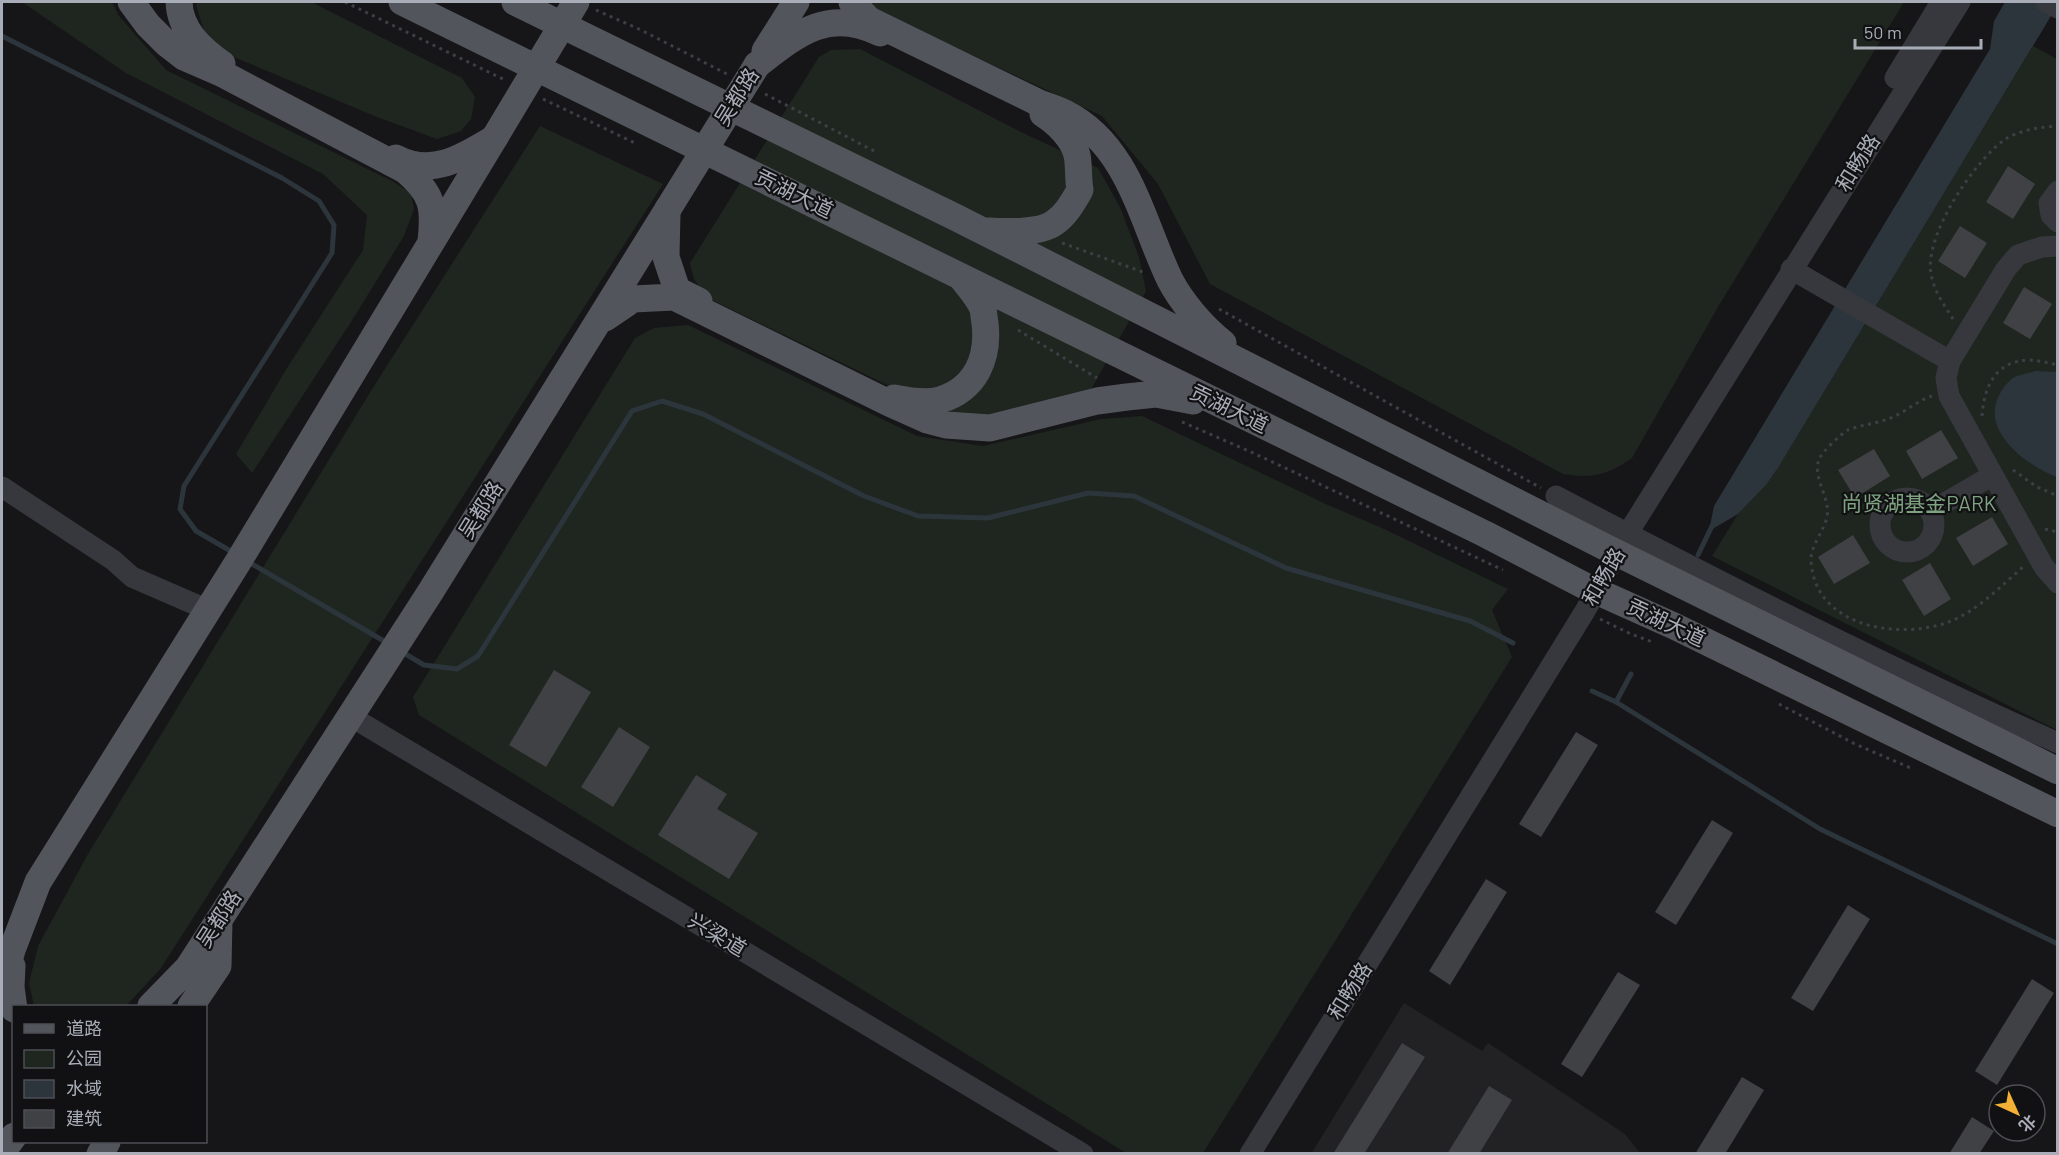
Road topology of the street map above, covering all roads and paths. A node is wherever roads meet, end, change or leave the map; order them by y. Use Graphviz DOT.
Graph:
graph roads {
  1 [pos="131,2"];
  2 [pos="179,2"];
  3 [pos="402,2"];
  4 [pos="514,2"];
  5 [pos="796,2"];
  6 [pos="852,2"];
  7 [pos="1941,2"];
  8 [pos="1960,2"];
  9 [pos="2046,2"];
  10 [pos="582,4"];
  11 [pos="2058,8"];
  12 [pos="749,78"];
  13 [pos="2058,126"];
  14 [pos="495,137"];
  15 [pos="881,155"];
  16 [pos="2058,191"];
  17 [pos="668,209"];
  18 [pos="2058,222"];
  19 [pos="982,231"];
  20 [pos="1060,243"];
  21 [pos="430,244"];
  22 [pos="2058,246"];
  23 [pos="1791,269"];
  24 [pos="959,275"];
  25 [pos="1172,283"];
  26 [pos="1212,305"];
  27 [pos="597,323"];
  28 [pos="1968,332"];
  29 [pos="1950,361"];
  30 [pos="1248,364"];
  31 [pos="2058,365"];
  32 [pos="1948,396"];
  33 [pos="1224,406"];
  34 [pos="1982,421"];
  35 [pos="2000,470"];
  36 [pos="2,487"];
  37 [pos="1556,496"];
  38 [pos="2058,497"];
  39 [pos="1931,511"];
  40 [pos="1618,541"];
  41 [pos="2037,555"];
  42 [pos="2058,583"];
  43 [pos="1591,589"];
  44 [pos="208,610"];
  45 [pos="346,722"];
  46 [pos="2058,743"];
  47 [pos="2058,771"];
  48 [pos="2058,814"];
  49 [pos="219,920"];
  50 [pos="7,938"];
  51 [pos="2,987"];
  52 [pos="13,1005"];
  53 [pos="152,1005"];
  54 [pos="192,1005"];
  55 [pos="12,1139"];
  56 [pos="2,1152"];
  57 [pos="1062,1154"];
  58 [pos="1083,1154"];
  59 [pos="1242,1154"];
  60 [pos="1250,1154"];
  1 -- 21 [label="main road"];
  2 -- 14 [label="main road"];
  3 -- 24 [label="main road, 贡湖大道"];
  4 -- 19 [label="main road, 贡湖大道"];
  5 -- 12 [label="main road, 吴都路"];
  6 -- 25 [label="main road"];
  7 -- 40 [label="street, 和畅路"];
  8 -- 23 [label="street, 和畅路"];
  9 -- 11 [label="street"];
  10 -- 12 [label="path"];
  10 -- 14 [label="main road, bridge"];
  12 -- 15 [label="path"];
  12 -- 17 [label="main road, 吴都路, bridge"];
  12 -- 19 [label="main road"];
  13 -- 28 [label="path"];
  14 -- 21 [label="main road"];
  16 -- 18 [label="street"];
  17 -- 24 [label="main road"];
  17 -- 27 [label="main road, 吴都路"];
  19 -- 30 [label="main road, 贡湖大道"];
  20 -- 25 [label="path"];
  21 -- 44 [label="main road"];
  22 -- 28 [label="street"];
  23 -- 29 [label="street"];
  23 -- 40 [label="street, 和畅路"];
  24 -- 33 [label="main road, 贡湖大道"];
  25 -- 30 [label="main road"];
  26 -- 37 [label="path"];
  27 -- 33 [label="main road"];
  27 -- 45 [label="main road, 吴都路"];
  28 -- 29 [label="street"];
  29 -- 32 [label="street"];
  30 -- 40 [label="main road, 贡湖大道"];
  31 -- 34 [label="path"];
  32 -- 35 [label="street"];
  32 -- 41 [label="path"];
  33 -- 43 [label="main road, 贡湖大道"];
  35 -- 38 [label="path"];
  35 -- 39 [label="street"];
  35 -- 41 [label="street"];
  36 -- 44 [label="street"];
  37 -- 40 [label="street, 贡湖大道"];
  40 -- 43 [label="street, 和畅路"];
  40 -- 46 [label="street, 贡湖大道"];
  40 -- 47 [label="main road, 贡湖大道"];
  41 -- 42 [label="street"];
  43 -- 48 [label="main road, 贡湖大道"];
  43 -- 59 [label="street, 和畅路"];
  43 -- 60 [label="street, 和畅路"];
  44 -- 50 [label="main road"];
  45 -- 49 [label="main road, 吴都路"];
  45 -- 57 [label="street, 兴梁道"];
  45 -- 58 [label="street, 兴梁道"];
  49 -- 53 [label="main road, 吴都路"];
  49 -- 54 [label="main road"];
  50 -- 51 [label="main road"];
  50 -- 52 [label="main road"];
  55 -- 56 [label="main road"];
}
